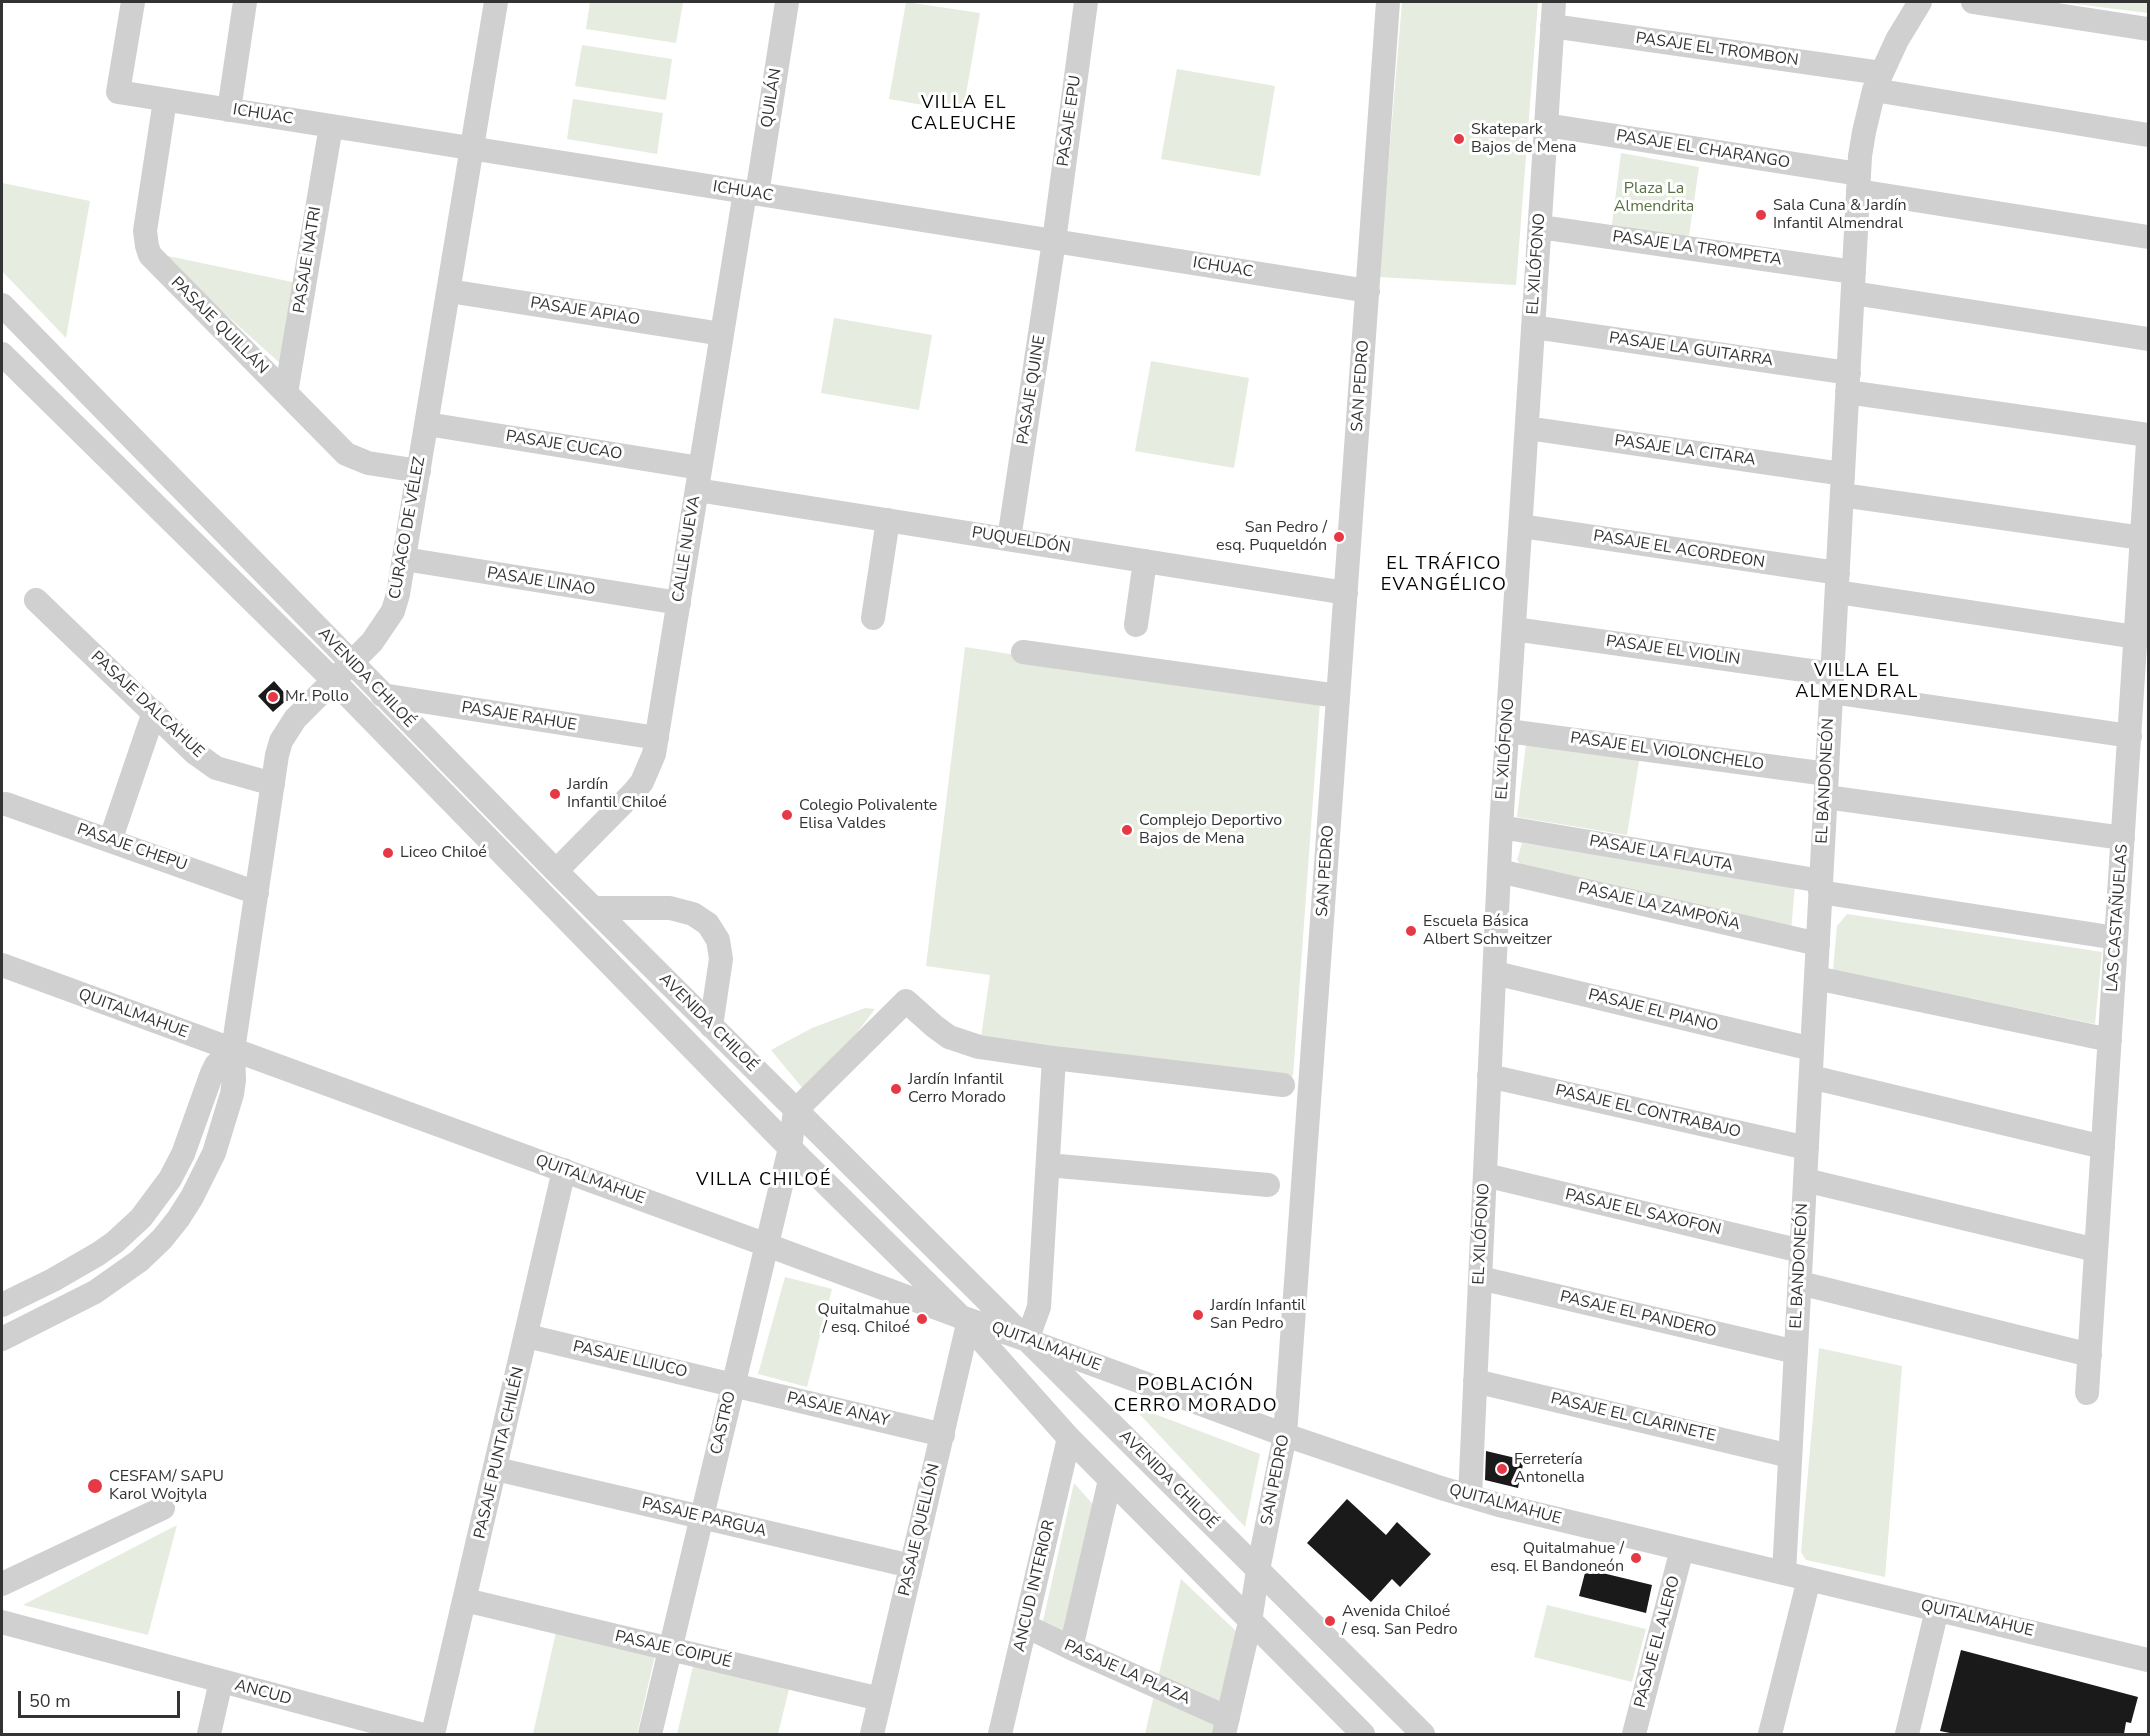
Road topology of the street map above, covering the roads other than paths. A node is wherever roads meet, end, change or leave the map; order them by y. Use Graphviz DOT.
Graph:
graph roads {
  1 [pos="133,2"];
  2 [pos="245,2"];
  3 [pos="496,2"];
  4 [pos="787,2"];
  5 [pos="1086,2"];
  6 [pos="1388,2"];
  7 [pos="1554,2"];
  8 [pos="1920,2"];
  9 [pos="1973,2"];
  10 [pos="1552,27"];
  11 [pos="2148,29"];
  12 [pos="1878,82"];
  13 [pos="165,100"];
  14 [pos="229,110"];
  15 [pos="1546,125"];
  16 [pos="331,126"];
  17 [pos="2148,135"];
  18 [pos="472,149"];
  19 [pos="1859,183"];
  20 [pos="751,193"];
  21 [pos="1540,227"];
  22 [pos="2148,237"];
  23 [pos="1054,241"];
  24 [pos="1853,282"];
  25 [pos="449,291"];
  26 [pos="1368,291"];
  27 [pos="2,305"];
  28 [pos="1533,327"];
  29 [pos="722,334"];
  30 [pos="2148,339"];
  31 [pos="2,360"];
  32 [pos="1848,383"];
  33 [pos="286,393"];
  34 [pos="427,424"];
  35 [pos="1527,428"];
  36 [pos="2148,435"];
  37 [pos="2148,442"];
  38 [pos="419,471"];
  39 [pos="699,479"];
  40 [pos="1842,485"];
  41 [pos="888,520"];
  42 [pos="1521,526"];
  43 [pos="2142,538"];
  44 [pos="1009,539"];
  45 [pos="405,559"];
  46 [pos="1145,561"];
  47 [pos="1837,582"];
  48 [pos="1346,593"];
  49 [pos="36,600"];
  50 [pos="679,603"];
  51 [pos="873,618"];
  52 [pos="1136,625"];
  53 [pos="1514,629"];
  54 [pos="2136,637"];
  55 [pos="1023,652"];
  56 [pos="352,664"];
  57 [pos="334,681"];
  58 [pos="1832,683"];
  59 [pos="382,695"];
  60 [pos="1338,696"];
  61 [pos="154,712"];
  62 [pos="1508,731"];
  63 [pos="2130,736"];
  64 [pos="657,738"];
  65 [pos="273,784"];
  66 [pos="1826,785"];
  67 [pos="6,804"];
  68 [pos="1502,827"];
  69 [pos="2123,838"];
  70 [pos="111,841"];
  71 [pos="556,871"];
  72 [pos="1499,871"];
  73 [pos="1821,886"];
  74 [pos="257,892"];
  75 [pos="593,908"];
  76 [pos="2116,938"];
  77 [pos="1818,944"];
  78 [pos="2,965"];
  79 [pos="1495,973"];
  80 [pos="1816,978"];
  81 [pos="711,1026"];
  82 [pos="2110,1040"];
  83 [pos="1812,1049"];
  84 [pos="232,1050"];
  85 [pos="1054,1058"];
  86 [pos="1490,1076"];
  87 [pos="1811,1077"];
  88 [pos="1283,1085"];
  89 [pos="795,1111"];
  90 [pos="2103,1147"];
  91 [pos="790,1148"];
  92 [pos="1807,1148"];
  93 [pos="1048,1165"];
  94 [pos="564,1170"];
  95 [pos="1485,1175"];
  96 [pos="1805,1180"];
  97 [pos="1268,1185"];
  98 [pos="767,1245"];
  99 [pos="2096,1250"];
  100 [pos="1801,1251"];
  101 [pos="1480,1278"];
  102 [pos="1800,1283"];
  103 [pos="2,1305"];
  104 [pos="964,1321"];
  105 [pos="527,1336"];
  106 [pos="2,1339"];
  107 [pos="1027,1340"];
  108 [pos="1796,1352"];
  109 [pos="2090,1355"];
  110 [pos="1475,1381"];
  111 [pos="733,1385"];
  112 [pos="2087,1393"];
  113 [pos="943,1435"];
  114 [pos="1285,1435"];
  115 [pos="1069,1438"];
  116 [pos="1790,1456"];
  117 [pos="496,1469"];
  118 [pos="1110,1480"];
  119 [pos="1470,1496"];
  120 [pos="163,1508"];
  121 [pos="702,1517"];
  122 [pos="1683,1549"];
  123 [pos="911,1566"];
  124 [pos="1258,1570"];
  125 [pos="1784,1573"];
  126 [pos="1809,1579"];
  127 [pos="2,1584"];
  128 [pos="465,1600"];
  129 [pos="1937,1610"];
  130 [pos="2,1622"];
  131 [pos="1250,1622"];
  132 [pos="1026,1626"];
  133 [pos="1071,1648"];
  134 [pos="671,1649"];
  135 [pos="2148,1660"];
  136 [pos="221,1682"];
  137 [pos="880,1699"];
  138 [pos="1226,1726"];
  139 [pos="209,1734"];
  140 [pos="420,1734"];
  141 [pos="433,1734"];
  142 [pos="650,1734"];
  143 [pos="872,1734"];
  144 [pos="1002,1734"];
  145 [pos="1363,1734"];
  146 [pos="1423,1734"];
  147 [pos="1634,1734"];
  148 [pos="1770,1734"];
  149 [pos="1907,1734"];
  1 -- 13 [label="street, ICHUAC"];
  2 -- 14 [label="street"];
  3 -- 18 [label="street, CURACO DE VÉLEZ"];
  4 -- 20 [label="street, QUILÁN"];
  5 -- 23 [label="street, PASAJE EPU"];
  6 -- 26 [label="street, SAN PEDRO"];
  7 -- 10 [label="street, EL XILÓFONO"];
  8 -- 12 [label="street, EL BANDONEÓN"];
  9 -- 11 [label="street"];
  10 -- 12 [label="street, PASAJE EL TROMBON"];
  10 -- 15 [label="street, EL XILÓFONO"];
  12 -- 17 [label="street, PASAJE EL TROMBON"];
  12 -- 19 [label="street, EL BANDONEÓN"];
  13 -- 14 [label="street, ICHUAC"];
  13 -- 33 [label="street, PASAJE QUILLÁN"];
  14 -- 16 [label="street, ICHUAC"];
  15 -- 19 [label="street, PASAJE EL CHARANGO"];
  15 -- 21 [label="street, EL XILÓFONO"];
  16 -- 18 [label="street, ICHUAC"];
  16 -- 33 [label="street, PASAJE NATRI"];
  18 -- 20 [label="street, ICHUAC"];
  18 -- 25 [label="street, CURACO DE VÉLEZ"];
  19 -- 22 [label="street, PASAJE EL CHARANGO"];
  19 -- 24 [label="street, EL BANDONEÓN"];
  20 -- 23 [label="street, ICHUAC"];
  20 -- 29 [label="street, CALLE NUEVA"];
  21 -- 24 [label="street, PASAJE LA TROMPETA"];
  21 -- 28 [label="street, EL XILÓFONO"];
  23 -- 26 [label="street, ICHUAC"];
  23 -- 44 [label="street, PASAJE QUINE"];
  24 -- 30 [label="street, PASAJE LA TROMPETA"];
  24 -- 32 [label="street, EL BANDONEÓN"];
  25 -- 29 [label="street, PASAJE APIAO"];
  25 -- 34 [label="street, CURACO DE VÉLEZ"];
  26 -- 48 [label="street, SAN PEDRO"];
  27 -- 56 [label="street, AVENIDA CHILOÉ"];
  28 -- 32 [label="street, PASAJE LA GUITARRA"];
  28 -- 35 [label="street, EL XILÓFONO"];
  29 -- 39 [label="street, CALLE NUEVA"];
  31 -- 57 [label="street, AVENIDA CHILOÉ"];
  32 -- 36 [label="street, PASAJE LA GUITARRA"];
  32 -- 40 [label="street, EL BANDONEÓN"];
  33 -- 38 [label="street, PASAJE QUILLÁN"];
  34 -- 38 [label="street, CURACO DE VÉLEZ"];
  34 -- 39 [label="street, PASAJE CUCAO"];
  35 -- 40 [label="street, PASAJE LA CITARA"];
  35 -- 42 [label="street, EL XILÓFONO"];
  37 -- 43 [label="street, LAS CASTAÑUELAS"];
  38 -- 45 [label="street, CURACO DE VÉLEZ"];
  39 -- 41 [label="street, PUQUELDÓN"];
  39 -- 50 [label="street, CALLE NUEVA"];
  40 -- 43 [label="street, PASAJE LA CITARA"];
  40 -- 47 [label="street, EL BANDONEÓN"];
  41 -- 44 [label="street, PUQUELDÓN"];
  41 -- 51 [label="street"];
  42 -- 47 [label="street, PASAJE EL ACORDEON"];
  42 -- 53 [label="street, EL XILÓFONO"];
  43 -- 54 [label="street, LAS CASTAÑUELAS"];
  44 -- 46 [label="street, PUQUELDÓN"];
  45 -- 50 [label="street, PASAJE LINAO"];
  45 -- 56 [label="street, CURACO DE VÉLEZ"];
  46 -- 48 [label="street, PUQUELDÓN"];
  46 -- 52 [label="street"];
  47 -- 54 [label="street, PASAJE EL ACORDEON"];
  47 -- 58 [label="street, EL BANDONEÓN"];
  48 -- 60 [label="street, SAN PEDRO"];
  49 -- 61 [label="street, PASAJE DALCAHUE"];
  50 -- 64 [label="street, CALLE NUEVA"];
  53 -- 58 [label="street, PASAJE EL VIOLIN"];
  53 -- 62 [label="street, EL XILÓFONO"];
  54 -- 63 [label="street, LAS CASTAÑUELAS"];
  55 -- 60 [label="street"];
  56 -- 57 [label="street, CURACO DE VÉLEZ"];
  56 -- 59 [label="street, AVENIDA CHILOÉ"];
  57 -- 65 [label="street, CURACO DE VÉLEZ"];
  57 -- 91 [label="street, AVENIDA CHILOÉ"];
  58 -- 63 [label="street, PASAJE EL VIOLIN"];
  58 -- 66 [label="street, EL BANDONEÓN"];
  59 -- 64 [label="street, PASAJE RAHUE"];
  59 -- 71 [label="street, AVENIDA CHILOÉ"];
  60 -- 114 [label="street, SAN PEDRO"];
  61 -- 65 [label="street, PASAJE DALCAHUE"];
  61 -- 70 [label="street"];
  62 -- 66 [label="street, PASAJE EL VIOLONCHELO"];
  62 -- 68 [label="street, EL XILÓFONO"];
  63 -- 69 [label="street, LAS CASTAÑUELAS"];
  64 -- 71 [label="street, CALLE NUEVA"];
  65 -- 74 [label="street, CURACO DE VÉLEZ"];
  66 -- 69 [label="street, PASAJE EL VIOLONCHELO"];
  66 -- 73 [label="street, EL BANDONEÓN"];
  67 -- 70 [label="street, PASAJE CHEPU"];
  68 -- 72 [label="street, EL XILÓFONO"];
  68 -- 73 [label="street, PASAJE LA FLAUTA"];
  69 -- 76 [label="street, LAS CASTAÑUELAS"];
  70 -- 74 [label="street, PASAJE CHEPU"];
  71 -- 75 [label="street, AVENIDA CHILOÉ"];
  72 -- 77 [label="street, PASAJE LA ZAMPOÑA"];
  72 -- 79 [label="street, EL XILÓFONO"];
  73 -- 76 [label="street, PASAJE LA FLAUTA"];
  73 -- 77 [label="street, EL BANDONEÓN"];
  74 -- 84 [label="street, CURACO DE VÉLEZ"];
  75 -- 81 [label="street, AVENIDA CHILOÉ"];
  75 -- 81 [label="street"];
  76 -- 82 [label="street, LAS CASTAÑUELAS"];
  77 -- 80 [label="street, EL BANDONEÓN"];
  78 -- 84 [label="street, QUITALMAHUE"];
  79 -- 83 [label="street, PASAJE EL PIANO"];
  79 -- 86 [label="street, EL XILÓFONO"];
  80 -- 82 [label="street"];
  80 -- 83 [label="street, EL BANDONEÓN"];
  81 -- 89 [label="street, AVENIDA CHILOÉ"];
  82 -- 90 [label="street, LAS CASTAÑUELAS"];
  83 -- 87 [label="street, EL BANDONEÓN"];
  84 -- 94 [label="street, QUITALMAHUE"];
  84 -- 103 [label="street"];
  84 -- 106 [label="street, CURACO DE VÉLEZ"];
  85 -- 88 [label="street"];
  85 -- 89 [label="street"];
  85 -- 93 [label="street"];
  86 -- 92 [label="street, PASAJE EL CONTRABAJO"];
  86 -- 95 [label="street, EL XILÓFONO"];
  87 -- 90 [label="street"];
  87 -- 92 [label="street, EL BANDONEÓN"];
  89 -- 91 [label="street, CASTRO"];
  89 -- 107 [label="street, AVENIDA CHILOÉ"];
  90 -- 99 [label="street, LAS CASTAÑUELAS"];
  91 -- 98 [label="street, CASTRO"];
  91 -- 104 [label="street, AVENIDA CHILOÉ"];
  92 -- 96 [label="street, EL BANDONEÓN"];
  93 -- 97 [label="street"];
  93 -- 107 [label="street"];
  94 -- 98 [label="street, QUITALMAHUE"];
  94 -- 105 [label="street, PASAJE PUNTA CHILÉN"];
  95 -- 100 [label="street, PASAJE EL SAXOFON"];
  95 -- 101 [label="street, EL XILÓFONO"];
  96 -- 99 [label="street"];
  96 -- 100 [label="street, EL BANDONEÓN"];
  98 -- 104 [label="street, QUITALMAHUE"];
  98 -- 111 [label="street, CASTRO"];
  99 -- 109 [label="street, LAS CASTAÑUELAS"];
  100 -- 102 [label="street, EL BANDONEÓN"];
  101 -- 108 [label="street, PASAJE EL PANDERO"];
  101 -- 110 [label="street, EL XILÓFONO"];
  102 -- 108 [label="street, EL BANDONEÓN"];
  102 -- 109 [label="street"];
  104 -- 107 [label="street, QUITALMAHUE"];
  104 -- 113 [label="street, PASAJE QUELLÓN"];
  104 -- 115 [label="street, AVENIDA CHILOÉ"];
  105 -- 111 [label="street, PASAJE LLIUCO"];
  105 -- 117 [label="street, PASAJE PUNTA CHILÉN"];
  107 -- 114 [label="street, QUITALMAHUE"];
  107 -- 124 [label="street, AVENIDA CHILOÉ"];
  108 -- 116 [label="street, EL BANDONEÓN"];
  109 -- 112 [label="street, LAS CASTAÑUELAS"];
  110 -- 116 [label="street, PASAJE EL CLARINETE"];
  110 -- 119 [label="street, EL XILÓFONO"];
  111 -- 113 [label="street, PASAJE ANAY"];
  111 -- 121 [label="street, CASTRO"];
  113 -- 123 [label="street, PASAJE QUELLÓN"];
  114 -- 119 [label="street, QUITALMAHUE"];
  114 -- 124 [label="street, SAN PEDRO"];
  115 -- 118 [label="street, AVENIDA CHILOÉ"];
  115 -- 132 [label="street, ANCUD INTERIOR"];
  116 -- 125 [label="street, EL BANDONEÓN"];
  117 -- 121 [label="street, PASAJE PARGUA"];
  117 -- 128 [label="street, PASAJE PUNTA CHILÉN"];
  118 -- 131 [label="street, AVENIDA CHILOÉ"];
  118 -- 133 [label="street"];
  119 -- 122 [label="street, QUITALMAHUE"];
  120 -- 127 [label="street"];
  121 -- 123 [label="street, PASAJE PARGUA"];
  121 -- 134 [label="street, CASTRO"];
  122 -- 125 [label="street, QUITALMAHUE"];
  122 -- 147 [label="street, PASAJE EL ALERO"];
  123 -- 137 [label="street, PASAJE QUELLÓN"];
  124 -- 131 [label="street, SAN PEDRO"];
  124 -- 146 [label="street, AVENIDA CHILOÉ"];
  125 -- 126 [label="street, QUITALMAHUE"];
  126 -- 129 [label="street, QUITALMAHUE"];
  126 -- 148 [label="street"];
  128 -- 134 [label="street, PASAJE COIPUÉ"];
  128 -- 141 [label="street, PASAJE PUNTA CHILÉN"];
  129 -- 135 [label="street, QUITALMAHUE"];
  129 -- 149 [label="street"];
  130 -- 136 [label="street, ANCUD"];
  131 -- 138 [label="street, SAN PEDRO"];
  131 -- 145 [label="street, AVENIDA CHILOÉ"];
  132 -- 133 [label="street, PASAJE LA PLAZA"];
  132 -- 144 [label="street, ANCUD INTERIOR"];
  133 -- 138 [label="street, PASAJE LA PLAZA"];
  134 -- 137 [label="street, PASAJE COIPUÉ"];
  134 -- 142 [label="street, CASTRO"];
  136 -- 139 [label="street"];
  136 -- 140 [label="street, ANCUD"];
  137 -- 143 [label="street, PASAJE QUELLÓN"];
}
